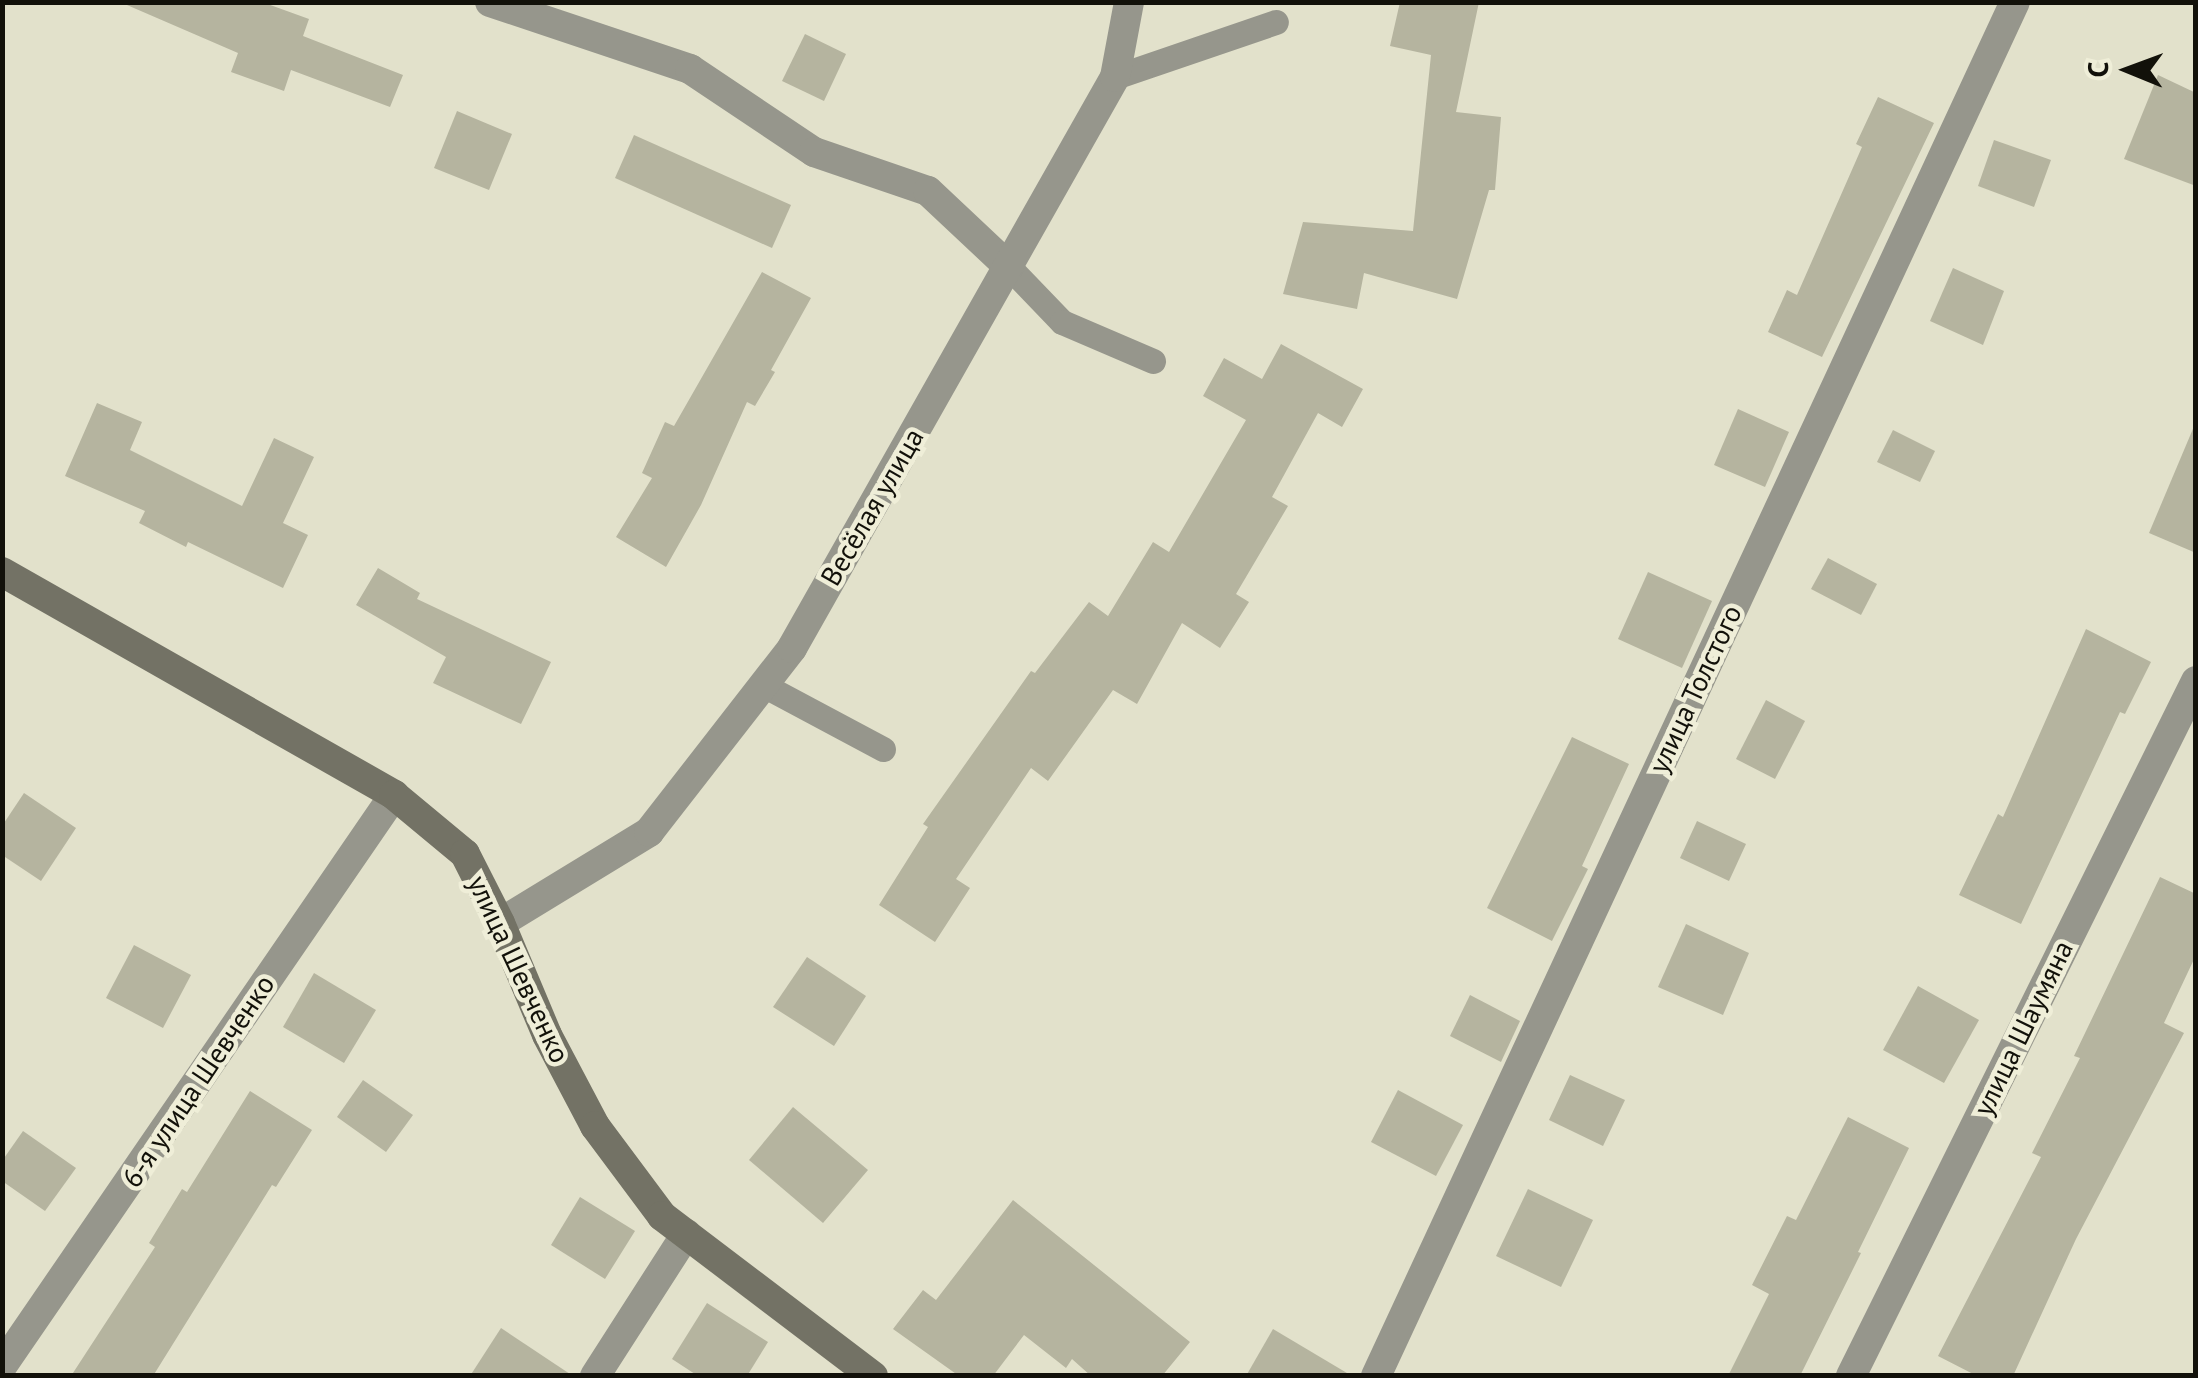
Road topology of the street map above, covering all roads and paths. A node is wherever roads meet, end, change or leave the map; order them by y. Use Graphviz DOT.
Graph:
graph roads {
  1 [pos="490,2"];
  2 [pos="1129,2"];
  3 [pos="2015,2"];
  4 [pos="1276,22"];
  5 [pos="1115,77"];
  6 [pos="1009,267"];
  7 [pos="1153,361"];
  8 [pos="2,572"];
  9 [pos="2196,681"];
  10 [pos="763,685"];
  11 [pos="883,749"];
  12 [pos="394,795"];
  13 [pos="500,923"];
  14 [pos="686,1234"];
  15 [pos="2,1366"];
  16 [pos="595,1376"];
  17 [pos="872,1376"];
  18 [pos="1376,1376"];
  19 [pos="1851,1376"];
  1 -- 6 [label="street"];
  2 -- 5 [label="street, Весёлая улица"];
  3 -- 18 [label="street, улица Толстого"];
  4 -- 5 [label="lane"];
  5 -- 6 [label="street, Весёлая улица"];
  6 -- 7 [label="lane"];
  6 -- 10 [label="street, Весёлая улица"];
  8 -- 12 [label="main road, улица Шевченко"];
  9 -- 19 [label="street, улица Шаумяна"];
  10 -- 11 [label="lane"];
  10 -- 13 [label="street, Весёлая улица"];
  12 -- 13 [label="main road, улица Шевченко"];
  12 -- 15 [label="street, 6-я улица Шевченко"];
  13 -- 14 [label="main road, улица Шевченко"];
  14 -- 16 [label="street"];
  14 -- 17 [label="main road, улица Шевченко"];
}
